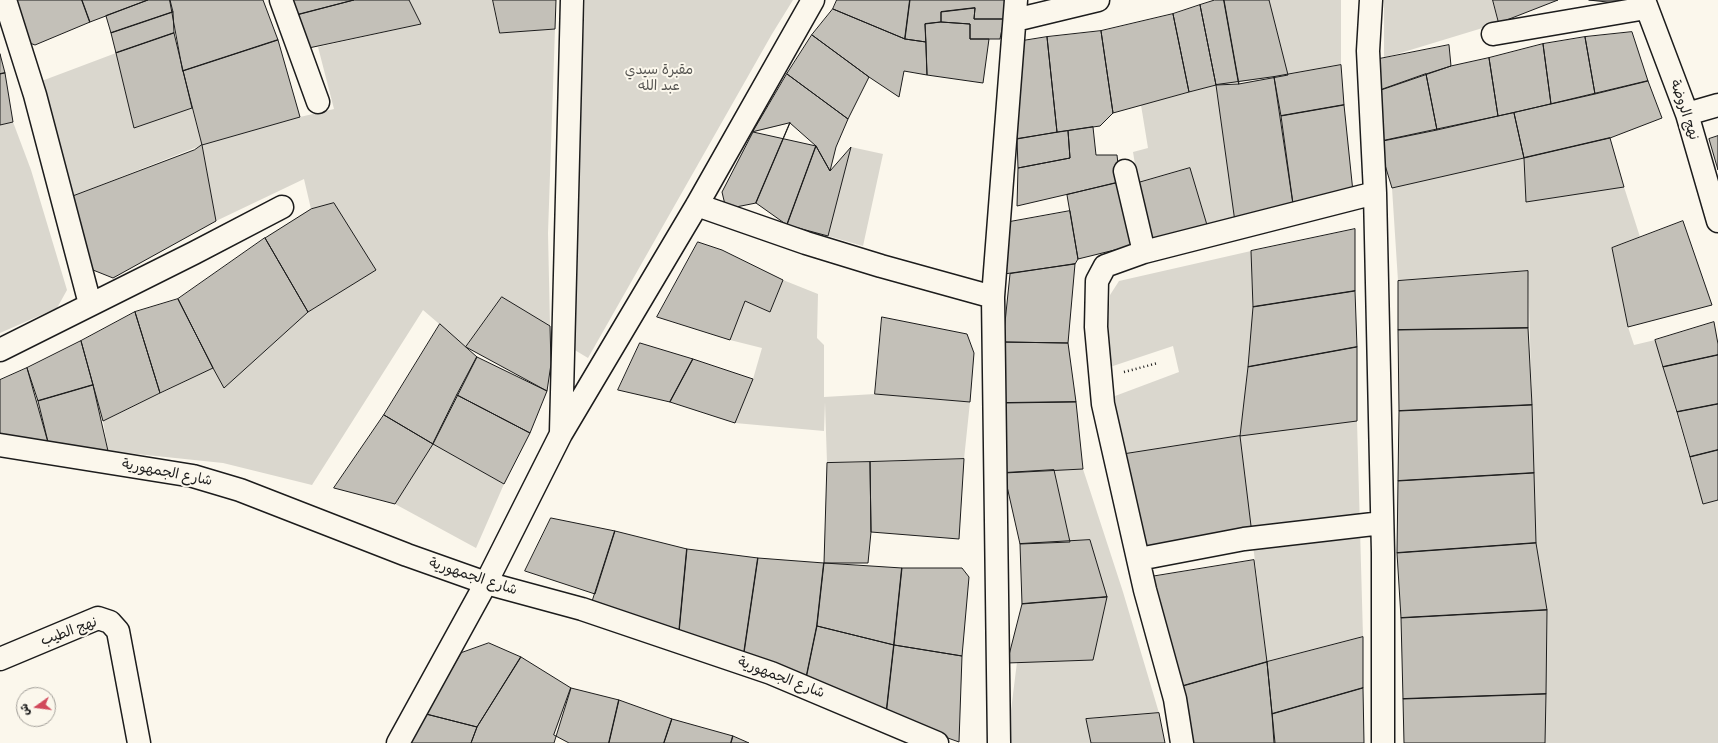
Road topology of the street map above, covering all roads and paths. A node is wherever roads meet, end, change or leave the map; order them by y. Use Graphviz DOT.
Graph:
graph roads {
  1 [pos="5,0"];
  2 [pos="282,0"];
  3 [pos="572,0"];
  4 [pos="813,0"];
  5 [pos="1098,0"];
  6 [pos="1371,0"];
  7 [pos="1645,4"];
  8 [pos="1016,10"];
  9 [pos="1493,34"];
  10 [pos="318,102"];
  11 [pos="1718,105"];
  12 [pos="1687,114"];
  13 [pos="1125,171"];
  14 [pos="1375,193"];
  15 [pos="697,205"];
  16 [pos="282,207"];
  17 [pos="1718,221"];
  18 [pos="1144,252"];
  19 [pos="992,297"];
  20 [pos="90,304"];
  21 [pos="0,350"];
  22 [pos="1158,363"];
  23 [pos="1100,378"];
  24 [pos="561,434"];
  25 [pos="0,445"];
  26 [pos="1382,523"];
  27 [pos="1138,559"];
  28 [pos="486,583"];
  29 [pos="0,659"];
  30 [pos="139,743"];
  31 [pos="398,743"];
  32 [pos="938,743"];
  33 [pos="999,743"];
  34 [pos="1182,743"];
  35 [pos="1383,743"];
  1 -- 20 [label="street"];
  2 -- 10 [label="street"];
  3 -- 24 [label="street"];
  4 -- 15 [label="street"];
  5 -- 8 [label="street"];
  6 -- 14 [label="street"];
  7 -- 9 [label="street"];
  7 -- 12 [label="street, نهج الروضة"];
  8 -- 19 [label="street"];
  11 -- 12 [label="street"];
  12 -- 17 [label="street, نهج الروضة"];
  13 -- 18 [label="street"];
  14 -- 18 [label="street"];
  14 -- 26 [label="street"];
  15 -- 19 [label="street"];
  15 -- 24 [label="street"];
  16 -- 20 [label="street"];
  18 -- 23 [label="street"];
  19 -- 33 [label="street"];
  20 -- 21 [label="street"];
  22 -- 23 [label="path"];
  23 -- 27 [label="street"];
  24 -- 28 [label="street"];
  25 -- 28 [label="street, شارع الجمهورية"];
  26 -- 27 [label="street"];
  26 -- 35 [label="street"];
  27 -- 34 [label="street"];
  28 -- 31 [label="street"];
  28 -- 32 [label="street, شارع الجمهورية"];
  29 -- 30 [label="street, نهج الطيب"];
}
